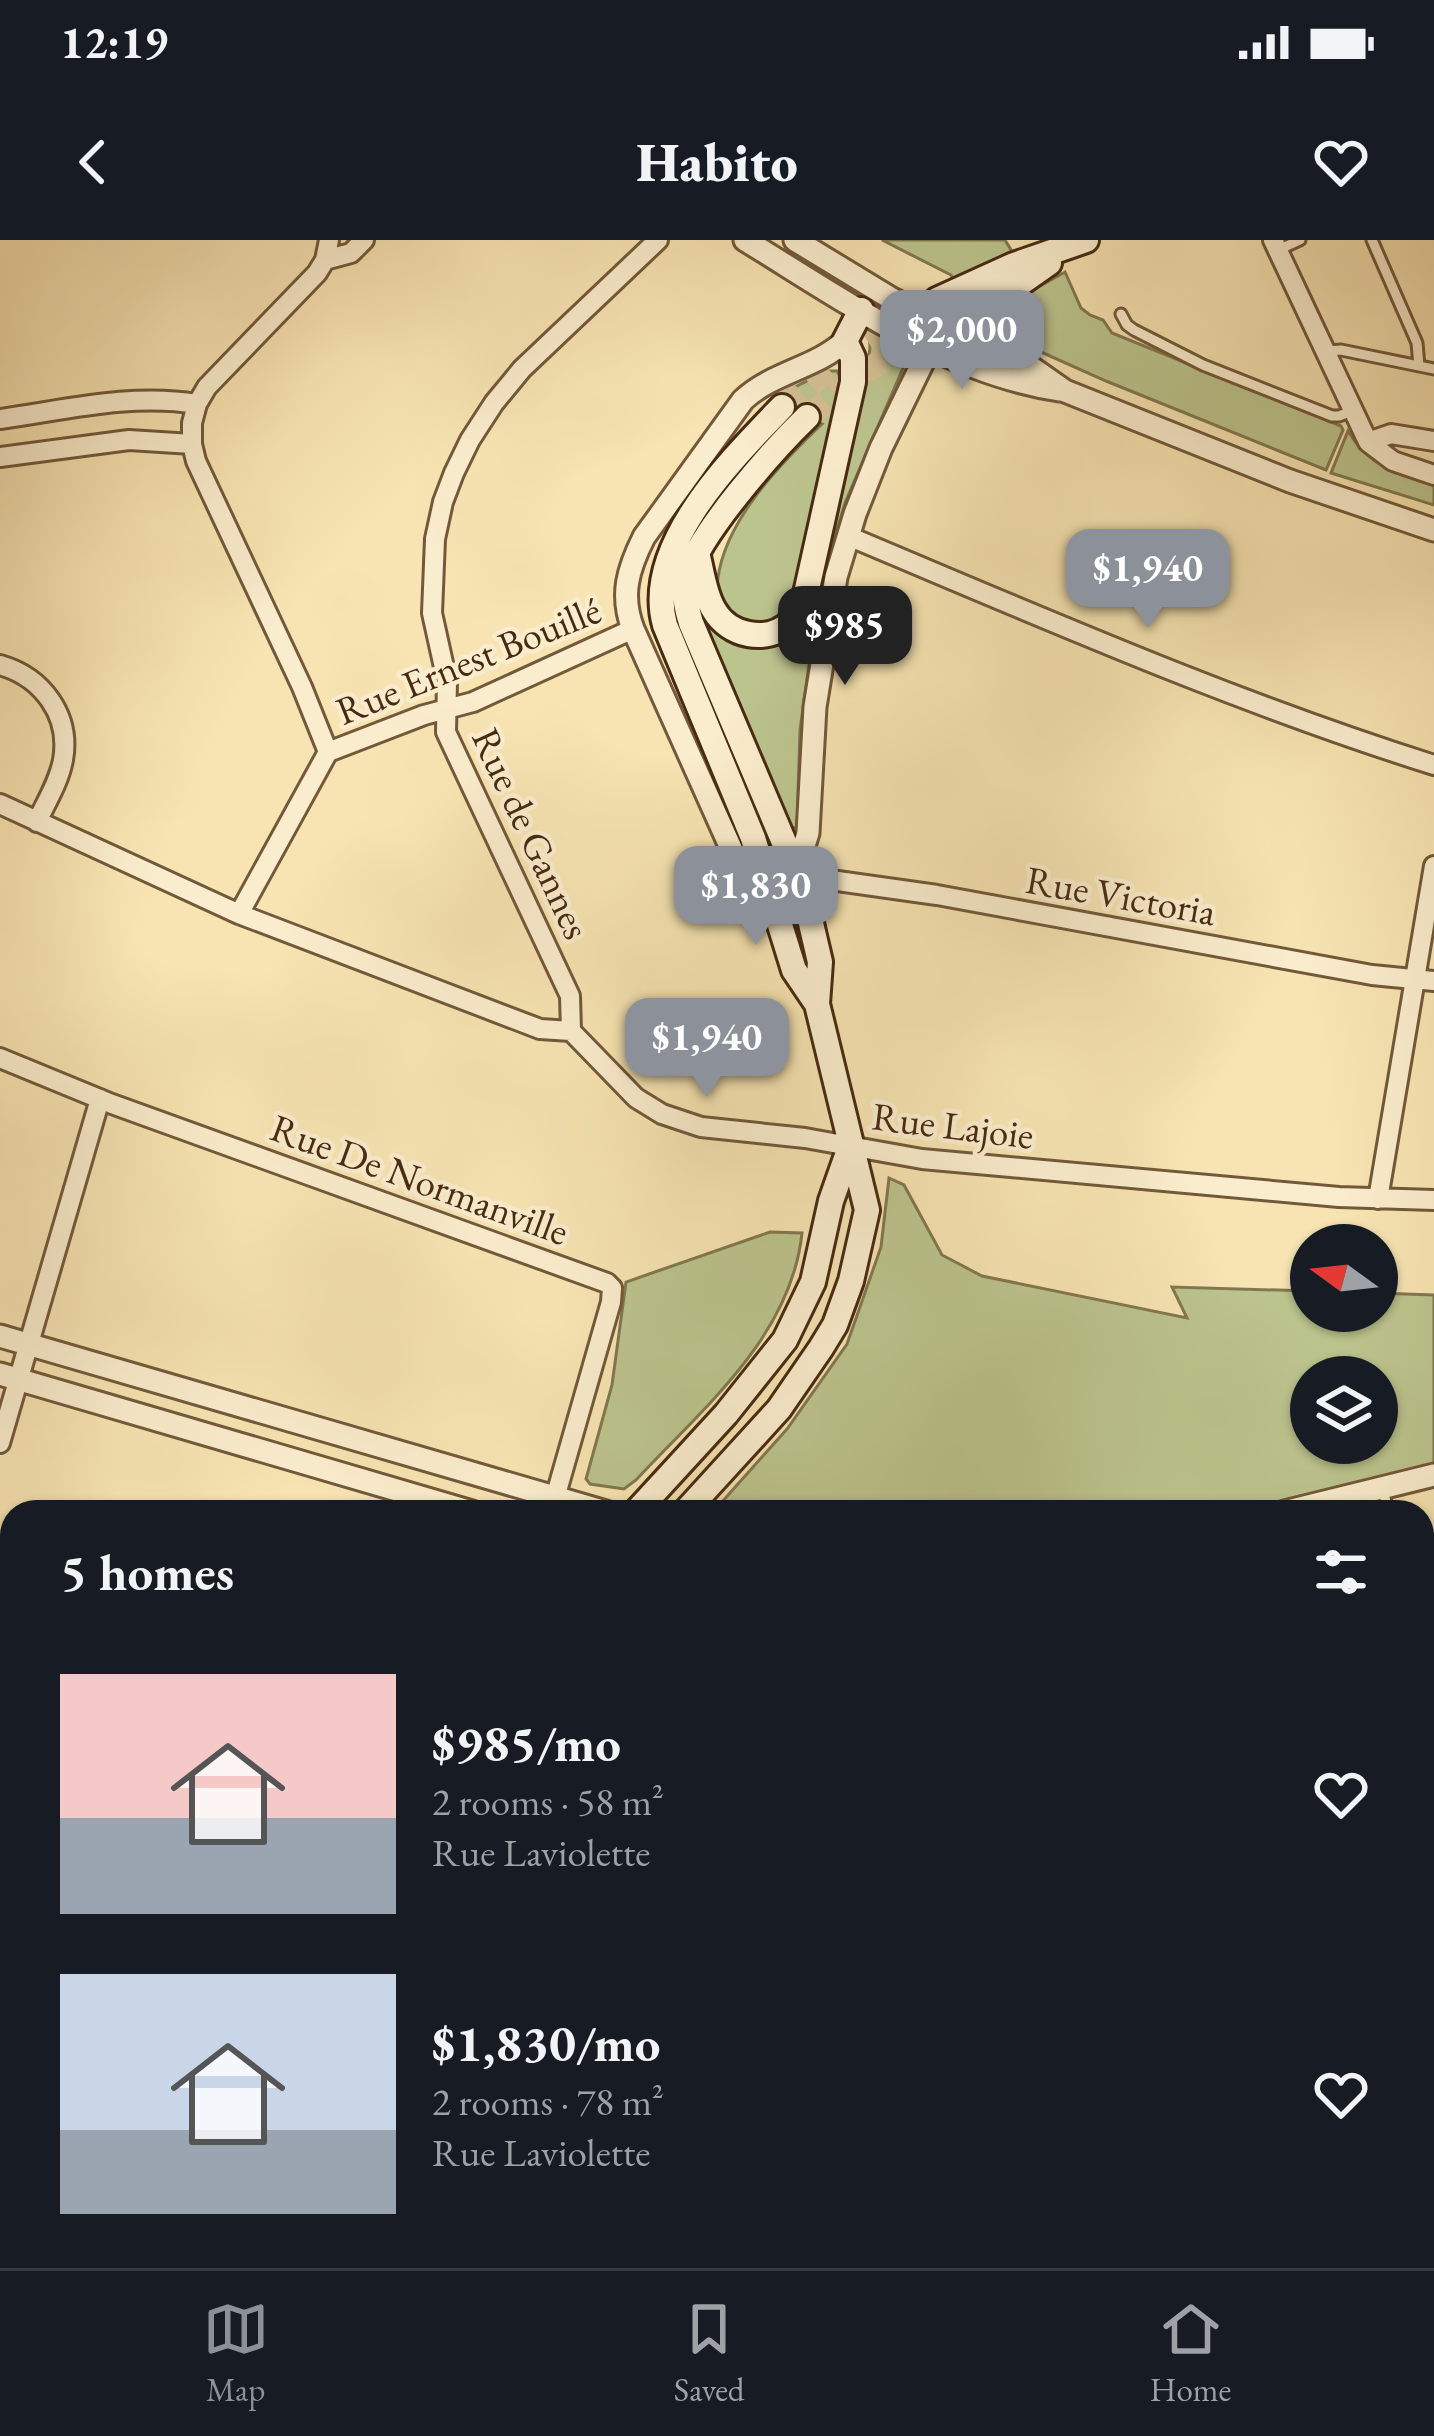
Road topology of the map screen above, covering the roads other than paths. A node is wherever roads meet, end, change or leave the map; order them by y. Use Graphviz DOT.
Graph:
graph roads {
  1 [pos="364,240"];
  2 [pos="658,240"];
  3 [pos="745,240"];
  4 [pos="795,240"];
  5 [pos="1300,240"];
  6 [pos="1372,240"];
  7 [pos="1078,244"];
  8 [pos="1275,245"];
  9 [pos="327,250"];
  10 [pos="867,300"];
  11 [pos="947,313"];
  12 [pos="1120,314"];
  13 [pos="845,341"];
  14 [pos="930,347"];
  15 [pos="1325,352"];
  16 [pos="1419,366"];
  17 [pos="1434,369"];
  18 [pos="1066,391"];
  19 [pos="196,404"];
  20 [pos="782,407"];
  21 [pos="1352,411"];
  22 [pos="807,417"];
  23 [pos="0,419"];
  24 [pos="1434,441"];
  25 [pos="1368,442"];
  26 [pos="192,444"];
  27 [pos="0,457"];
  28 [pos="1434,475"];
  29 [pos="1434,530"];
  30 [pos="848,536"];
  31 [pos="697,553"];
  32 [pos="633,628"];
  33 [pos="0,665"];
  34 [pos="447,709"];
  35 [pos="328,752"];
  36 [pos="1434,765"];
  37 [pos="0,804"];
  38 [pos="37,822"];
  39 [pos="1434,866"];
  40 [pos="795,875"];
  41 [pos="776,909"];
  42 [pos="239,914"];
  43 [pos="1424,981"];
  44 [pos="818,1004"];
  45 [pos="571,1031"];
  46 [pos="0,1058"];
  47 [pos="100,1099"];
  48 [pos="850,1147"];
  49 [pos="1378,1199"];
  50 [pos="1434,1200"];
  51 [pos="0,1336"];
  52 [pos="28,1344"];
  53 [pos="9,1377"];
  54 [pos="295,1422"];
  55 [pos="0,1443"];
  56 [pos="284,1457"];
  57 [pos="1434,1475"];
  58 [pos="1383,1487"];
  59 [pos="556,1498"];
  60 [pos="431,1500"];
  61 [pos="563,1500"];
  62 [pos="647,1500"];
  63 [pos="696,1500"];
  64 [pos="1332,1500"];
  65 [pos="1386,1500"];
  1 -- 9 [label="street"];
  2 -- 34 [label="street, Rue de Gannes"];
  3 -- 10 [label="street"];
  4 -- 10 [label="street"];
  5 -- 8 [label="lane"];
  6 -- 16 [label="lane"];
  7 -- 11 [label="main road"];
  8 -- 15 [label="street"];
  9 -- 19 [label="street"];
  10 -- 11 [label="street"];
  10 -- 13 [label="main road"];
  10 -- 14 [label="street"];
  11 -- 14 [label="street"];
  11 -- 18 [label="street"];
  12 -- 21 [label="lane"];
  13 -- 31 [label="main road"];
  13 -- 32 [label="street"];
  14 -- 18 [label="street"];
  14 -- 30 [label="street"];
  15 -- 16 [label="lane"];
  15 -- 21 [label="street"];
  16 -- 17 [label="lane"];
  18 -- 29 [label="street"];
  19 -- 23 [label="street"];
  19 -- 26 [label="street"];
  20 -- 41 [label="main road"];
  21 -- 25 [label="street"];
  22 -- 31 [label="main road"];
  24 -- 25 [label="street"];
  25 -- 28 [label="street"];
  26 -- 27 [label="street"];
  26 -- 35 [label="street"];
  30 -- 36 [label="street"];
  30 -- 40 [label="street"];
  31 -- 40 [label="main road"];
  32 -- 34 [label="street, Rue Ernest Bouillé"];
  32 -- 41 [label="street"];
  33 -- 38 [label="street"];
  34 -- 35 [label="street, Rue Ernest Bouillé"];
  34 -- 45 [label="street, Rue de Gannes"];
  35 -- 42 [label="street"];
  37 -- 38 [label="street"];
  38 -- 42 [label="street"];
  39 -- 43 [label="street"];
  40 -- 43 [label="street, Rue Victoria"];
  40 -- 44 [label="main road"];
  41 -- 44 [label="main road"];
  42 -- 45 [label="street"];
  43 -- 49 [label="street"];
  44 -- 48 [label="main road"];
  45 -- 48 [label="street, Rue Lajoie"];
  46 -- 47 [label="street, Rue De Normanville"];
  47 -- 52 [label="street"];
  47 -- 59 [label="street, Rue De Normanville"];
  48 -- 49 [label="street, Rue Lajoie"];
  48 -- 62 [label="main road"];
  48 -- 63 [label="main road"];
  49 -- 50 [label="street, Rue Lajoie"];
  51 -- 52 [label="street"];
  52 -- 53 [label="street"];
  52 -- 54 [label="street"];
  53 -- 55 [label="street"];
  53 -- 56 [label="street"];
  54 -- 56 [label="street"];
  54 -- 59 [label="street"];
  56 -- 60 [label="street"];
  57 -- 58 [label="street"];
  58 -- 64 [label="street"];
  58 -- 65 [label="lane"];
  59 -- 61 [label="street"];
}
